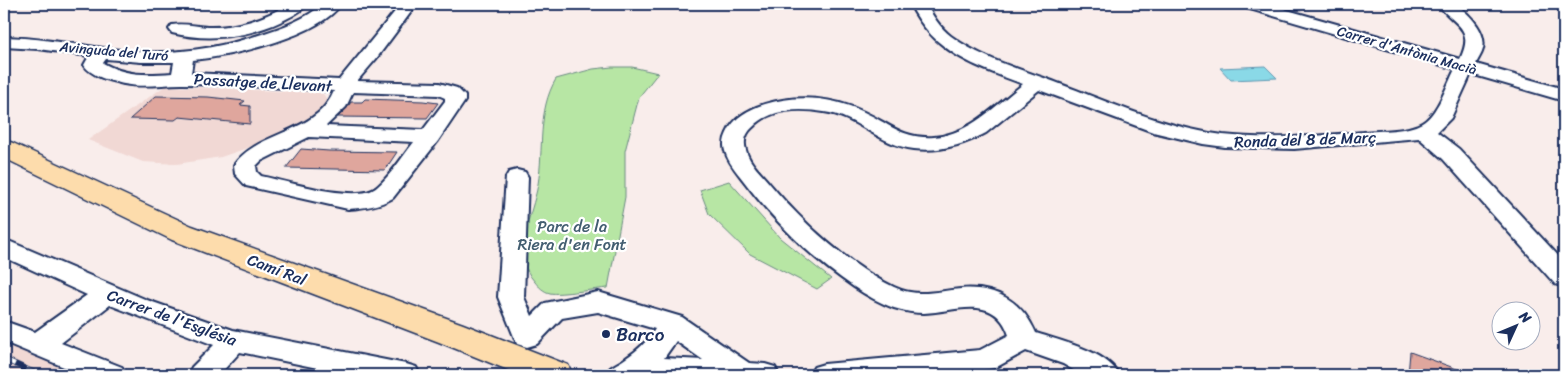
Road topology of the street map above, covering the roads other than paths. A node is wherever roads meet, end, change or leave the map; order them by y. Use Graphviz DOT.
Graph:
graph roads {
  1 [pos="298,4"];
  2 [pos="333,4"];
  3 [pos="409,4"];
  4 [pos="918,4"];
  5 [pos="1249,4"];
  6 [pos="1446,4"];
  7 [pos="178,29"];
  8 [pos="4,42"];
  9 [pos="101,52"];
  10 [pos="184,56"];
  11 [pos="1464,66"];
  12 [pos="181,78"];
  13 [pos="1037,82"];
  14 [pos="345,86"];
  15 [pos="1564,95"];
  16 [pos="306,131"];
  17 [pos="1423,132"];
  18 [pos="430,136"];
  19 [pos="4,148"];
  20 [pos="517,177"];
  21 [pos="4,247"];
  22 [pos="1564,278"];
  23 [pos="107,294"];
  24 [pos="672,324"];
  25 [pos="4,331"];
  26 [pos="1024,340"];
  27 [pos="234,341"];
  28 [pos="38,345"];
  29 [pos="989,367"];
  30 [pos="627,371"];
  31 [pos="112,375"];
  32 [pos="202,375"];
  33 [pos="406,375"];
  34 [pos="556,375"];
  35 [pos="754,375"];
  36 [pos="824,375"];
  37 [pos="1104,375"];
  1 -- 7 [label="street"];
  2 -- 10 [label="street, Avinguda del Turó"];
  3 -- 14 [label="street"];
  4 -- 13 [label="street, Ronda del 8 de Març"];
  5 -- 11 [label="street, Carrer d'Antònia Macià"];
  6 -- 11 [label="street"];
  8 -- 9 [label="street, Avinguda del Turó"];
  9 -- 10 [label="street, Avinguda del Turó"];
  9 -- 12 [label="street, Passatge de Llevant"];
  10 -- 12 [label="street, Passatge de Llevant"];
  11 -- 15 [label="street, Carrer d'Antònia Macià"];
  11 -- 17 [label="street"];
  12 -- 14 [label="street, Passatge de Llevant"];
  13 -- 17 [label="street, Ronda del 8 de Març"];
  13 -- 26 [label="street"];
  14 -- 16 [label="street, Passatge de Llevant"];
  14 -- 18 [label="street, Passatge de Llevant"];
  16 -- 18 [label="street, Passatge de Llevant"];
  16 -- 18 [label="street, Passatge de Llevant"];
  17 -- 22 [label="street"];
  19 -- 34 [label="main road, Camí Ral"];
  20 -- 24 [label="street"];
  21 -- 23 [label="street, Carrer de l'Església"];
  23 -- 27 [label="street, Carrer de l'Església"];
  23 -- 28 [label="street"];
  24 -- 30 [label="street"];
  24 -- 35 [label="street"];
  25 -- 28 [label="street"];
  26 -- 29 [label="street"];
  26 -- 37 [label="street"];
  27 -- 32 [label="street"];
  27 -- 33 [label="street, Carrer de l'Església"];
  28 -- 31 [label="street"];
  29 -- 36 [label="street"];
  30 -- 35 [label="street"];
}
